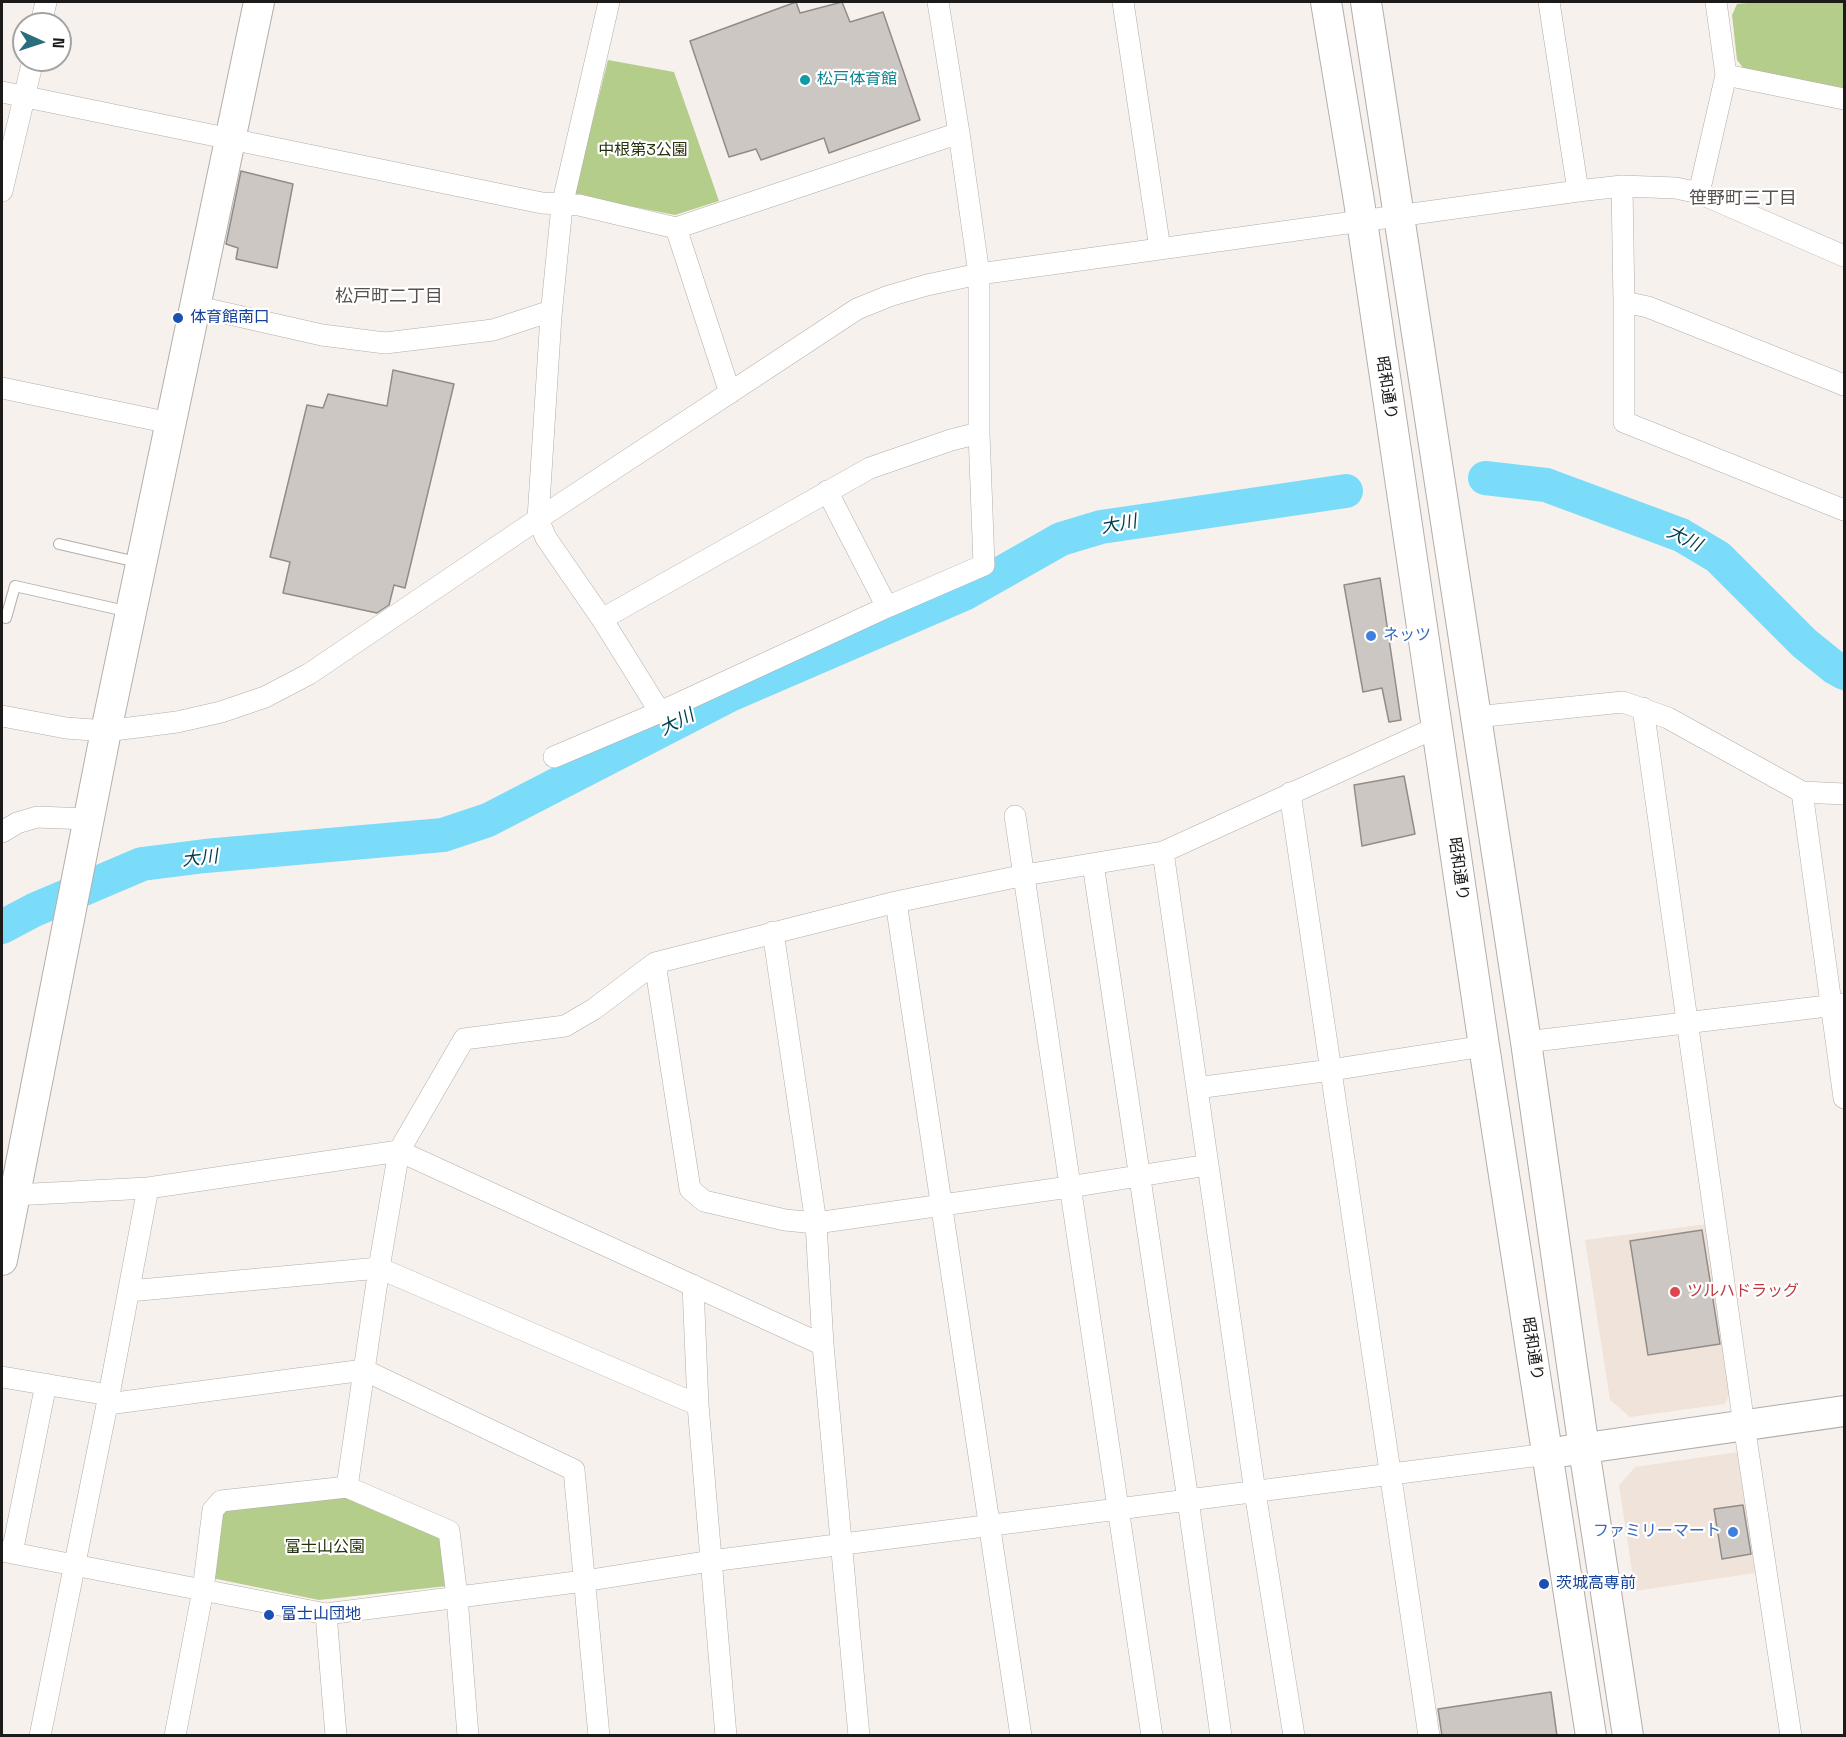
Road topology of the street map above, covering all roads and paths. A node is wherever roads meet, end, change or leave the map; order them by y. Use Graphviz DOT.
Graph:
graph roads {
  1 [pos="259,2"];
  2 [pos="609,2"];
  3 [pos="938,2"];
  4 [pos="1123,2"];
  5 [pos="1326,2"];
  6 [pos="1366,2"];
  7 [pos="1549,2"];
  8 [pos="1716,2"];
  9 [pos="30,72"];
  10 [pos="1726,75"];
  11 [pos="2,92"];
  12 [pos="25,97"];
  13 [pos="1845,99"];
  14 [pos="959,133"];
  15 [pos="229,139"];
  16 [pos="1622,186"];
  17 [pos="2,191"];
  18 [pos="1578,191"];
  19 [pos="1699,193"];
  20 [pos="562,206"];
  21 [pos="1400,216"];
  22 [pos="1362,221"];
  23 [pos="676,228"];
  24 [pos="1160,249"];
  25 [pos="1845,256"];
  26 [pos="979,274"];
  27 [pos="1624,302"];
  28 [pos="194,306"];
  29 [pos="551,311"];
  30 [pos="1845,385"];
  31 [pos="2,388"];
  32 [pos="730,393"];
  33 [pos="170,423"];
  34 [pos="979,433"];
  35 [pos="827,491"];
  36 [pos="1845,510"];
  37 [pos="538,519"];
  38 [pos="59,544"];
  39 [pos="141,563"];
  40 [pos="887,607"];
  41 [pos="131,612"];
  42 [pos="6,618"];
  43 [pos="602,619"];
  44 [pos="1642,708"];
  45 [pos="660,712"];
  46 [pos="2,716"];
  47 [pos="1475,717"];
  48 [pos="1437,727"];
  49 [pos="106,731"];
  50 [pos="554,757"];
  51 [pos="1802,792"];
  52 [pos="1290,794"];
  53 [pos="1845,794"];
  54 [pos="1015,816"];
  55 [pos="88,819"];
  56 [pos="2,832"];
  57 [pos="1163,852"];
  58 [pos="1093,864"];
  59 [pos="1024,875"];
  60 [pos="896,902"];
  61 [pos="773,932"];
  62 [pos="655,963"];
  63 [pos="1838,1005"];
  64 [pos="1687,1022"];
  65 [pos="1526,1042"];
  66 [pos="1484,1046"];
  67 [pos="1331,1070"];
  68 [pos="1197,1088"];
  69 [pos="1845,1098"];
  70 [pos="399,1151"];
  71 [pos="1208,1165"];
  72 [pos="1140,1176"];
  73 [pos="1069,1187"];
  74 [pos="148,1188"];
  75 [pos="8,1193"];
  76 [pos="943,1205"];
  77 [pos="816,1222"];
  78 [pos="2,1260"];
  79 [pos="379,1268"];
  80 [pos="693,1285"];
  81 [pos="129,1290"];
  82 [pos="823,1345"];
  83 [pos="364,1370"];
  84 [pos="2,1377"];
  85 [pos="46,1384"];
  86 [pos="108,1399"];
  87 [pos="698,1405"];
  88 [pos="1845,1411"];
  89 [pos="1744,1425"];
  90 [pos="1584,1449"];
  91 [pos="1548,1454"];
  92 [pos="1390,1473"];
  93 [pos="347,1487"];
  94 [pos="1255,1492"];
  95 [pos="1188,1500"];
  96 [pos="1120,1509"];
  97 [pos="990,1527"];
  98 [pos="841,1546"];
  99 [pos="7,1552"];
  100 [pos="711,1561"];
  101 [pos="75,1564"];
  102 [pos="584,1581"];
  103 [pos="203,1590"];
  104 [pos="457,1596"];
  105 [pos="326,1614"];
  106 [pos="334,1735"];
  107 [pos="40,1736"];
  108 [pos="175,1736"];
  109 [pos="468,1736"];
  110 [pos="599,1736"];
  111 [pos="726,1736"];
  112 [pos="859,1736"];
  113 [pos="1021,1736"];
  114 [pos="1152,1736"];
  115 [pos="1221,1736"];
  116 [pos="1294,1736"];
  117 [pos="1429,1736"];
  118 [pos="1591,1736"];
  119 [pos="1628,1736"];
  120 [pos="1791,1736"];
  1 -- 15 [label="street"];
  2 -- 20 [label="street"];
  3 -- 14 [label="street"];
  4 -- 24 [label="street"];
  5 -- 22 [label="street, 昭和通り"];
  6 -- 21 [label="street"];
  7 -- 18 [label="street"];
  8 -- 10 [label="street"];
  9 -- 12 [label="street"];
  10 -- 13 [label="street"];
  10 -- 19 [label="street"];
  11 -- 12 [label="street"];
  12 -- 15 [label="street"];
  12 -- 17 [label="street"];
  14 -- 23 [label="street"];
  14 -- 26 [label="street"];
  15 -- 20 [label="street"];
  15 -- 28 [label="street"];
  16 -- 18 [label="street"];
  16 -- 19 [label="street"];
  16 -- 27 [label="street"];
  18 -- 21 [label="street"];
  19 -- 25 [label="street"];
  20 -- 23 [label="street"];
  20 -- 29 [label="street"];
  21 -- 22 [label="street"];
  21 -- 47 [label="street"];
  22 -- 24 [label="street"];
  22 -- 48 [label="street, 昭和通り"];
  23 -- 32 [label="street"];
  24 -- 26 [label="street"];
  26 -- 32 [label="street"];
  26 -- 34 [label="street"];
  27 -- 30 [label="street"];
  27 -- 36 [label="street"];
  28 -- 29 [label="street"];
  28 -- 33 [label="street"];
  29 -- 37 [label="street"];
  31 -- 33 [label="street"];
  32 -- 37 [label="street"];
  33 -- 39 [label="street"];
  34 -- 35 [label="street"];
  34 -- 40 [label="street"];
  35 -- 40 [label="street"];
  35 -- 43 [label="street"];
  37 -- 43 [label="street"];
  37 -- 49 [label="street"];
  38 -- 39 [label="lane"];
  39 -- 41 [label="street"];
  40 -- 45 [label="street"];
  41 -- 42 [label="lane"];
  41 -- 49 [label="street"];
  43 -- 45 [label="street"];
  44 -- 47 [label="street"];
  44 -- 51 [label="street"];
  44 -- 64 [label="street"];
  45 -- 50 [label="street"];
  46 -- 49 [label="street"];
  47 -- 65 [label="street"];
  48 -- 52 [label="street"];
  48 -- 66 [label="street, 昭和通り"];
  49 -- 55 [label="street"];
  51 -- 53 [label="street"];
  51 -- 63 [label="street"];
  52 -- 57 [label="street"];
  52 -- 67 [label="street"];
  54 -- 59 [label="street"];
  55 -- 56 [label="street"];
  55 -- 75 [label="street"];
  57 -- 58 [label="street"];
  57 -- 68 [label="street"];
  58 -- 59 [label="street"];
  58 -- 72 [label="street"];
  59 -- 60 [label="street"];
  59 -- 73 [label="street"];
  60 -- 61 [label="street"];
  60 -- 76 [label="street"];
  61 -- 62 [label="street"];
  61 -- 77 [label="street"];
  62 -- 70 [label="street"];
  62 -- 77 [label="street"];
  63 -- 64 [label="street"];
  63 -- 69 [label="street"];
  64 -- 65 [label="street"];
  64 -- 89 [label="street"];
  65 -- 90 [label="street"];
  66 -- 67 [label="street"];
  66 -- 91 [label="street, 昭和通り"];
  67 -- 68 [label="street"];
  67 -- 92 [label="street"];
  68 -- 71 [label="street"];
  70 -- 74 [label="street"];
  70 -- 79 [label="street"];
  70 -- 80 [label="street"];
  71 -- 72 [label="street"];
  71 -- 94 [label="street"];
  72 -- 73 [label="street"];
  72 -- 95 [label="street"];
  73 -- 76 [label="street"];
  73 -- 96 [label="street"];
  74 -- 75 [label="street"];
  74 -- 81 [label="street"];
  75 -- 78 [label="street"];
  76 -- 77 [label="street"];
  76 -- 97 [label="street"];
  77 -- 82 [label="street"];
  79 -- 81 [label="street"];
  79 -- 83 [label="street"];
  79 -- 87 [label="street"];
  80 -- 82 [label="street"];
  80 -- 87 [label="street"];
  81 -- 86 [label="street"];
  82 -- 98 [label="street"];
  83 -- 86 [label="street"];
  83 -- 93 [label="street"];
  83 -- 102 [label="street"];
  84 -- 85 [label="street"];
  85 -- 86 [label="street"];
  85 -- 99 [label="street"];
  86 -- 101 [label="street"];
  87 -- 100 [label="street"];
  88 -- 89 [label="street"];
  89 -- 90 [label="street"];
  89 -- 120 [label="street"];
  90 -- 91 [label="street"];
  90 -- 119 [label="street"];
  91 -- 92 [label="street"];
  91 -- 118 [label="street, 昭和通り"];
  92 -- 94 [label="street"];
  92 -- 117 [label="street"];
  93 -- 103 [label="street"];
  93 -- 104 [label="street"];
  94 -- 95 [label="street"];
  94 -- 116 [label="street"];
  95 -- 96 [label="street"];
  95 -- 115 [label="street"];
  96 -- 97 [label="street"];
  96 -- 114 [label="street"];
  97 -- 98 [label="street"];
  97 -- 113 [label="street"];
  98 -- 100 [label="street"];
  98 -- 112 [label="street"];
  99 -- 101 [label="street"];
  100 -- 102 [label="street"];
  100 -- 111 [label="street"];
  101 -- 103 [label="street"];
  101 -- 107 [label="street"];
  102 -- 104 [label="street"];
  102 -- 110 [label="street"];
  103 -- 105 [label="street"];
  103 -- 108 [label="street"];
  104 -- 105 [label="street"];
  104 -- 109 [label="street"];
  105 -- 106 [label="street"];
}
